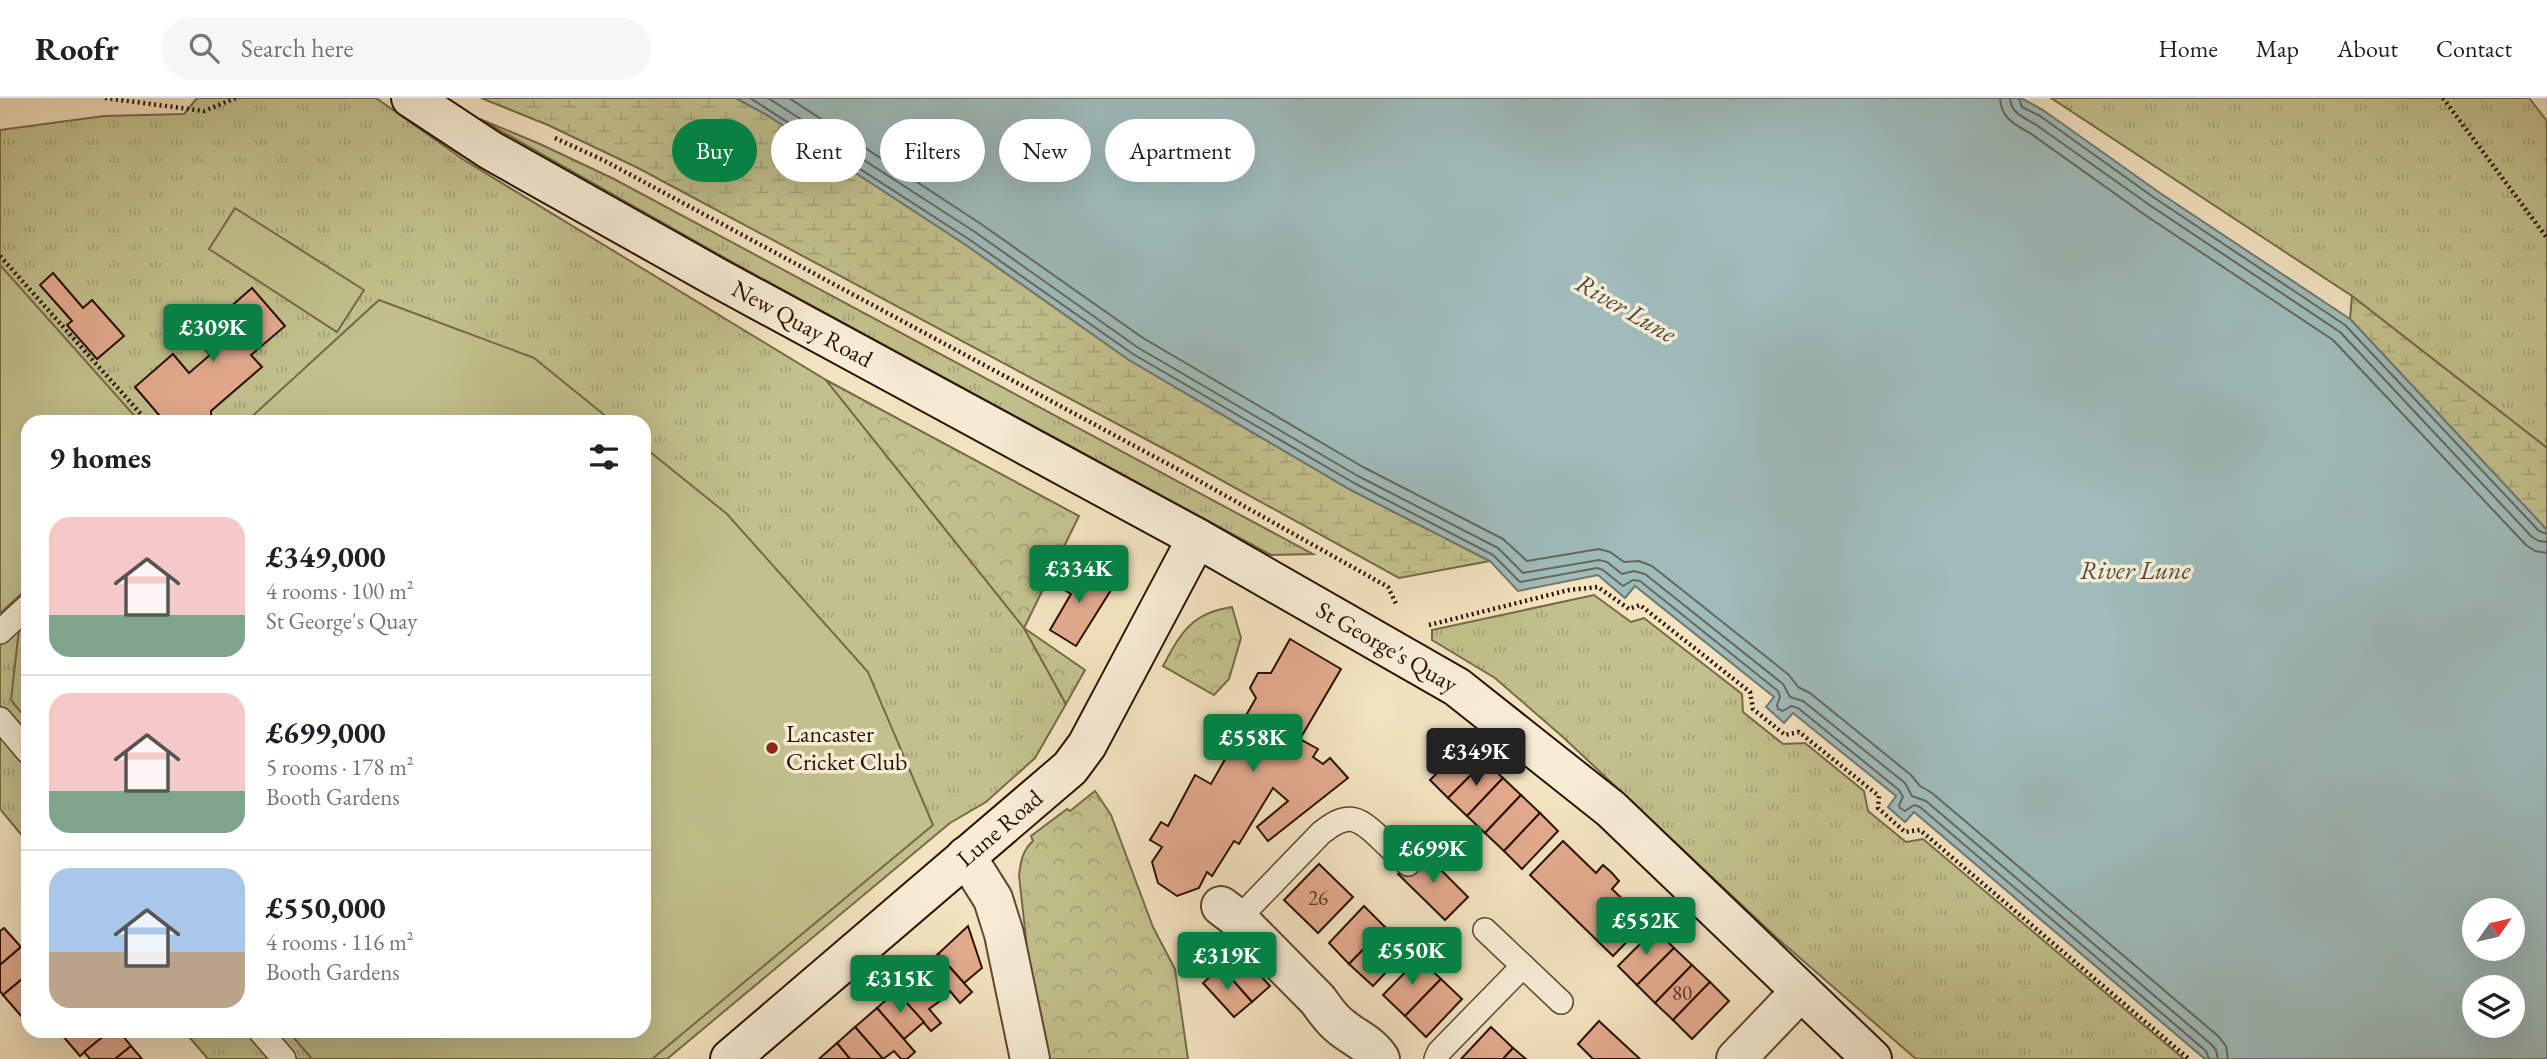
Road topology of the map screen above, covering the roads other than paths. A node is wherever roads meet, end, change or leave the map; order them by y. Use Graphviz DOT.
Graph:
graph roads {
  1 [pos="411,98"];
  2 [pos="1197,538"];
  3 [pos="21,613"];
  4 [pos="0,632"];
  5 [pos="0,719"];
  6 [pos="21,744"];
  7 [pos="967,856"];
  8 [pos="1408,864"];
  9 [pos="1229,912"];
  10 [pos="1485,930"];
  11 [pos="1523,966"];
  12 [pos="1801,991"];
  13 [pos="1561,1002"];
  14 [pos="266,1038"];
  15 [pos="284,1059"];
  16 [pos="730,1059"];
  17 [pos="1030,1059"];
  18 [pos="1380,1059"];
  19 [pos="1436,1059"];
  20 [pos="1736,1059"];
  21 [pos="1872,1059"];
  1 -- 2 [label="street, New Quay Road"];
  2 -- 7 [label="street, Lune Road"];
  2 -- 12 [label="street, St George's Quay"];
  3 -- 4 [label="lane"];
  5 -- 6 [label="lane"];
  7 -- 16 [label="street, Lune Road"];
  7 -- 17 [label="street"];
  8 -- 9 [label="lane"];
  9 -- 18 [label="street"];
  10 -- 11 [label="lane"];
  11 -- 13 [label="lane"];
  11 -- 19 [label="lane"];
  12 -- 20 [label="street"];
  12 -- 21 [label="street, St George's Quay"];
  14 -- 15 [label="lane"];
}
